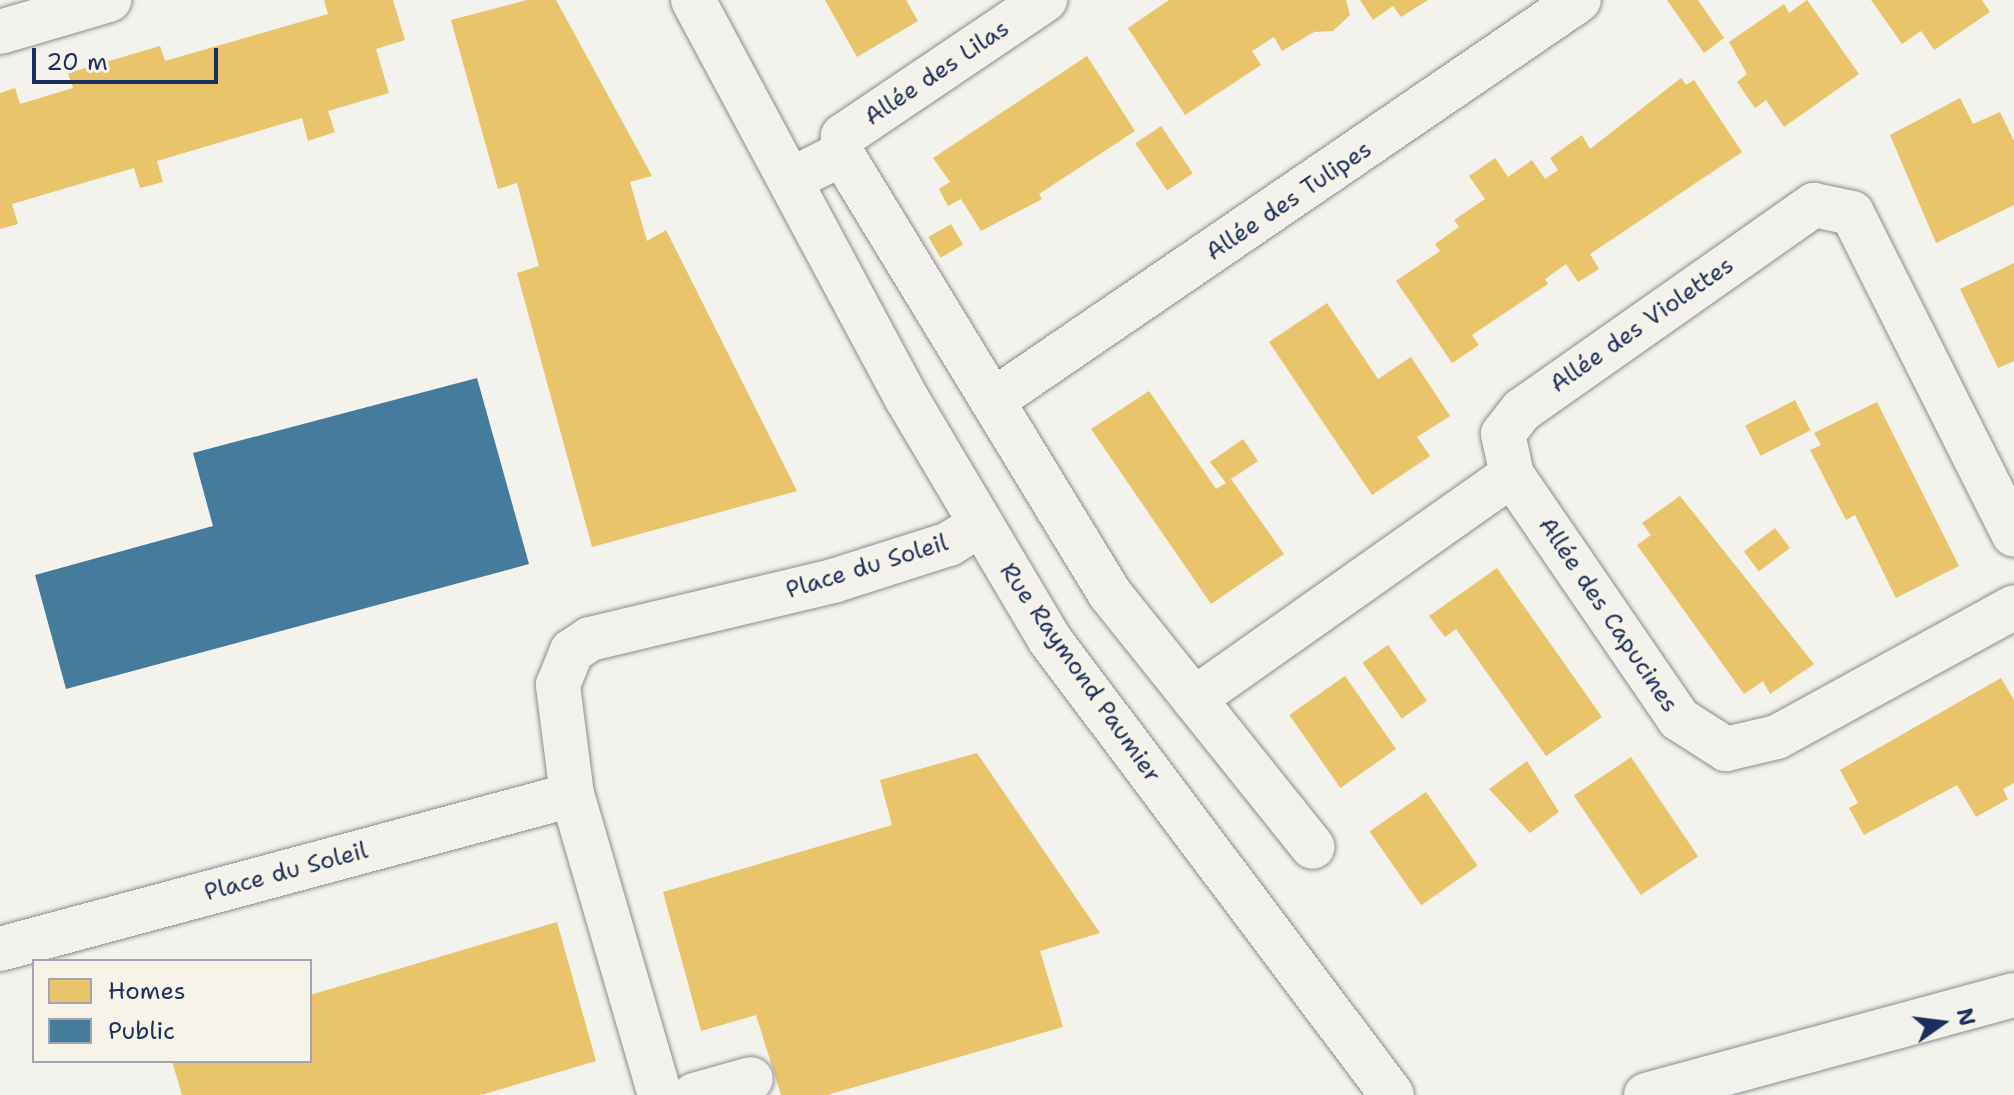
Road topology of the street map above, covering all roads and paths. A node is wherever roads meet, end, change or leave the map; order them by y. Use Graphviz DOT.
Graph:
graph roads {
  1 [pos="109,0"];
  2 [pos="693,0"];
  3 [pos="1045,0"];
  4 [pos="1579,0"];
  5 [pos="0,32"];
  6 [pos="842,154"];
  7 [pos="792,179"];
  8 [pos="995,399"];
  9 [pos="1512,475"];
  10 [pos="978,526"];
  11 [pos="2014,535"];
  12 [pos="2014,607"];
  13 [pos="1194,699"];
  14 [pos="572,795"];
  15 [pos="1313,847"];
  16 [pos="0,949"];
  17 [pos="2014,995"];
  18 [pos="751,1079"];
  19 [pos="660,1095"];
  20 [pos="694,1095"];
  21 [pos="1392,1095"];
  22 [pos="1646,1095"];
  1 -- 5 [label="street"];
  2 -- 7 [label="street, Rue Raymond Paumier"];
  3 -- 6 [label="street, Allée des Lilas"];
  4 -- 8 [label="street, Allée des Tulipes"];
  6 -- 7 [label="street"];
  6 -- 8 [label="street"];
  7 -- 10 [label="street, Rue Raymond Paumier"];
  8 -- 13 [label="street"];
  9 -- 11 [label="street, Allée des Violettes"];
  9 -- 12 [label="street, Allée des Capucines"];
  9 -- 13 [label="street"];
  10 -- 14 [label="street, Place du Soleil"];
  10 -- 21 [label="street, Rue Raymond Paumier"];
  13 -- 15 [label="street"];
  14 -- 16 [label="street, Place du Soleil"];
  14 -- 19 [label="street, Place du Soleil"];
  17 -- 22 [label="street"];
  18 -- 20 [label="street"];
}
